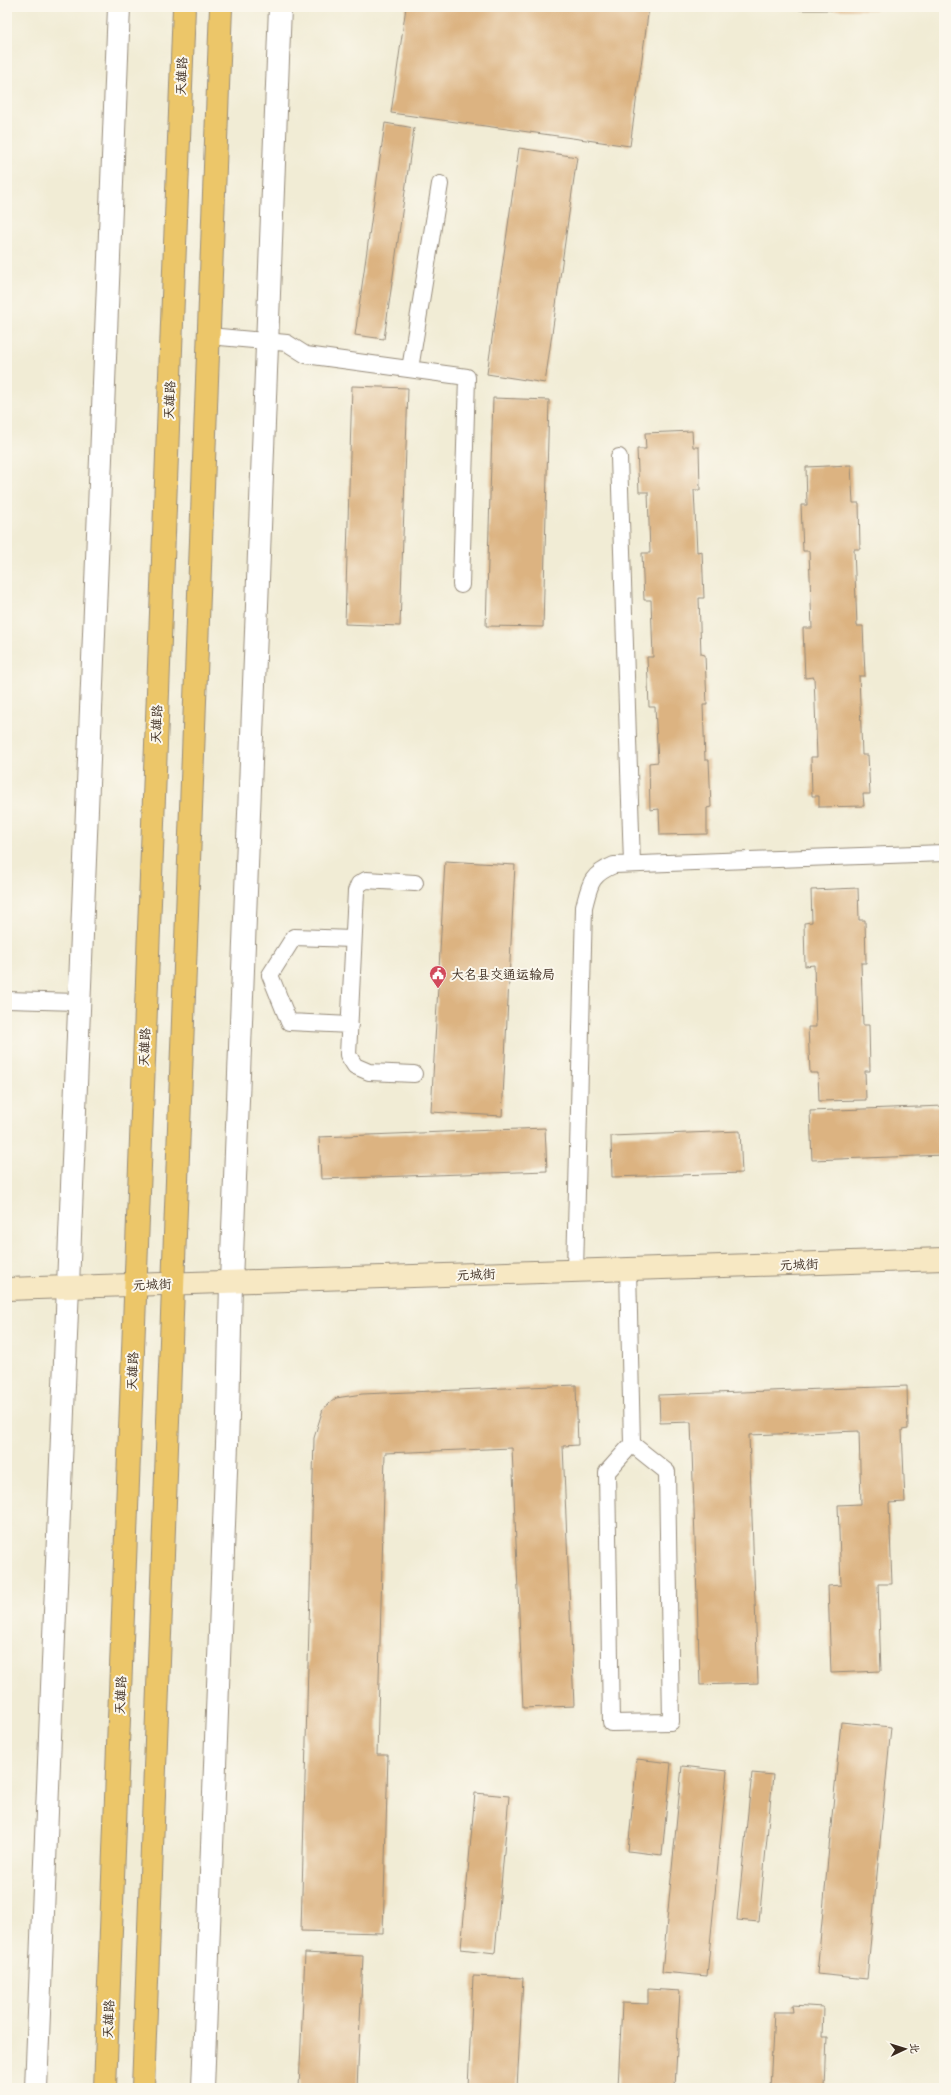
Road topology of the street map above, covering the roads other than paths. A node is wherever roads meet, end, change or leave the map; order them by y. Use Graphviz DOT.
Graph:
graph roads {
  1 [pos="119,7"];
  2 [pos="184,7"];
  3 [pos="221,7"];
  4 [pos="280,7"];
  5 [pos="440,184"];
  6 [pos="209,336"];
  7 [pos="266,342"];
  8 [pos="410,369"];
  9 [pos="619,457"];
  10 [pos="461,585"];
  11 [pos="944,854"];
  12 [pos="632,864"];
  13 [pos="415,883"];
  14 [pos="353,939"];
  15 [pos="7,1000"];
  16 [pos="78,1002"];
  17 [pos="350,1025"];
  18 [pos="414,1074"];
  19 [pos="944,1259"];
  20 [pos="628,1269"];
  21 [pos="575,1271"];
  22 [pos="231,1282"];
  23 [pos="173,1284"];
  24 [pos="135,1285"];
  25 [pos="67,1287"];
  26 [pos="7,1289"];
  27 [pos="632,1444"];
  28 [pos="36,2088"];
  29 [pos="105,2088"];
  30 [pos="143,2088"];
  31 [pos="203,2088"];
  1 -- 16 [label="street"];
  2 -- 24 [label="main road, 天雄路"];
  3 -- 6 [label="main road"];
  4 -- 7 [label="street"];
  5 -- 8 [label="lane"];
  6 -- 7 [label="lane"];
  6 -- 23 [label="main road"];
  7 -- 8 [label="lane"];
  7 -- 22 [label="street"];
  8 -- 10 [label="lane"];
  9 -- 12 [label="lane"];
  11 -- 12 [label="lane"];
  12 -- 21 [label="lane"];
  13 -- 14 [label="lane"];
  14 -- 17 [label="lane"];
  14 -- 17 [label="lane"];
  15 -- 16 [label="lane"];
  16 -- 25 [label="street"];
  17 -- 18 [label="lane"];
  19 -- 20 [label="street, 元城街"];
  20 -- 21 [label="street, 元城街"];
  20 -- 27 [label="lane"];
  21 -- 22 [label="street, 元城街"];
  22 -- 23 [label="street, 元城街"];
  22 -- 31 [label="street"];
  23 -- 24 [label="street, 元城街"];
  23 -- 30 [label="main road"];
  24 -- 25 [label="street, 元城街"];
  24 -- 29 [label="main road, 天雄路"];
  25 -- 26 [label="street, 元城街"];
  25 -- 28 [label="street"];
  27 -- 27 [label="lane"];
}
